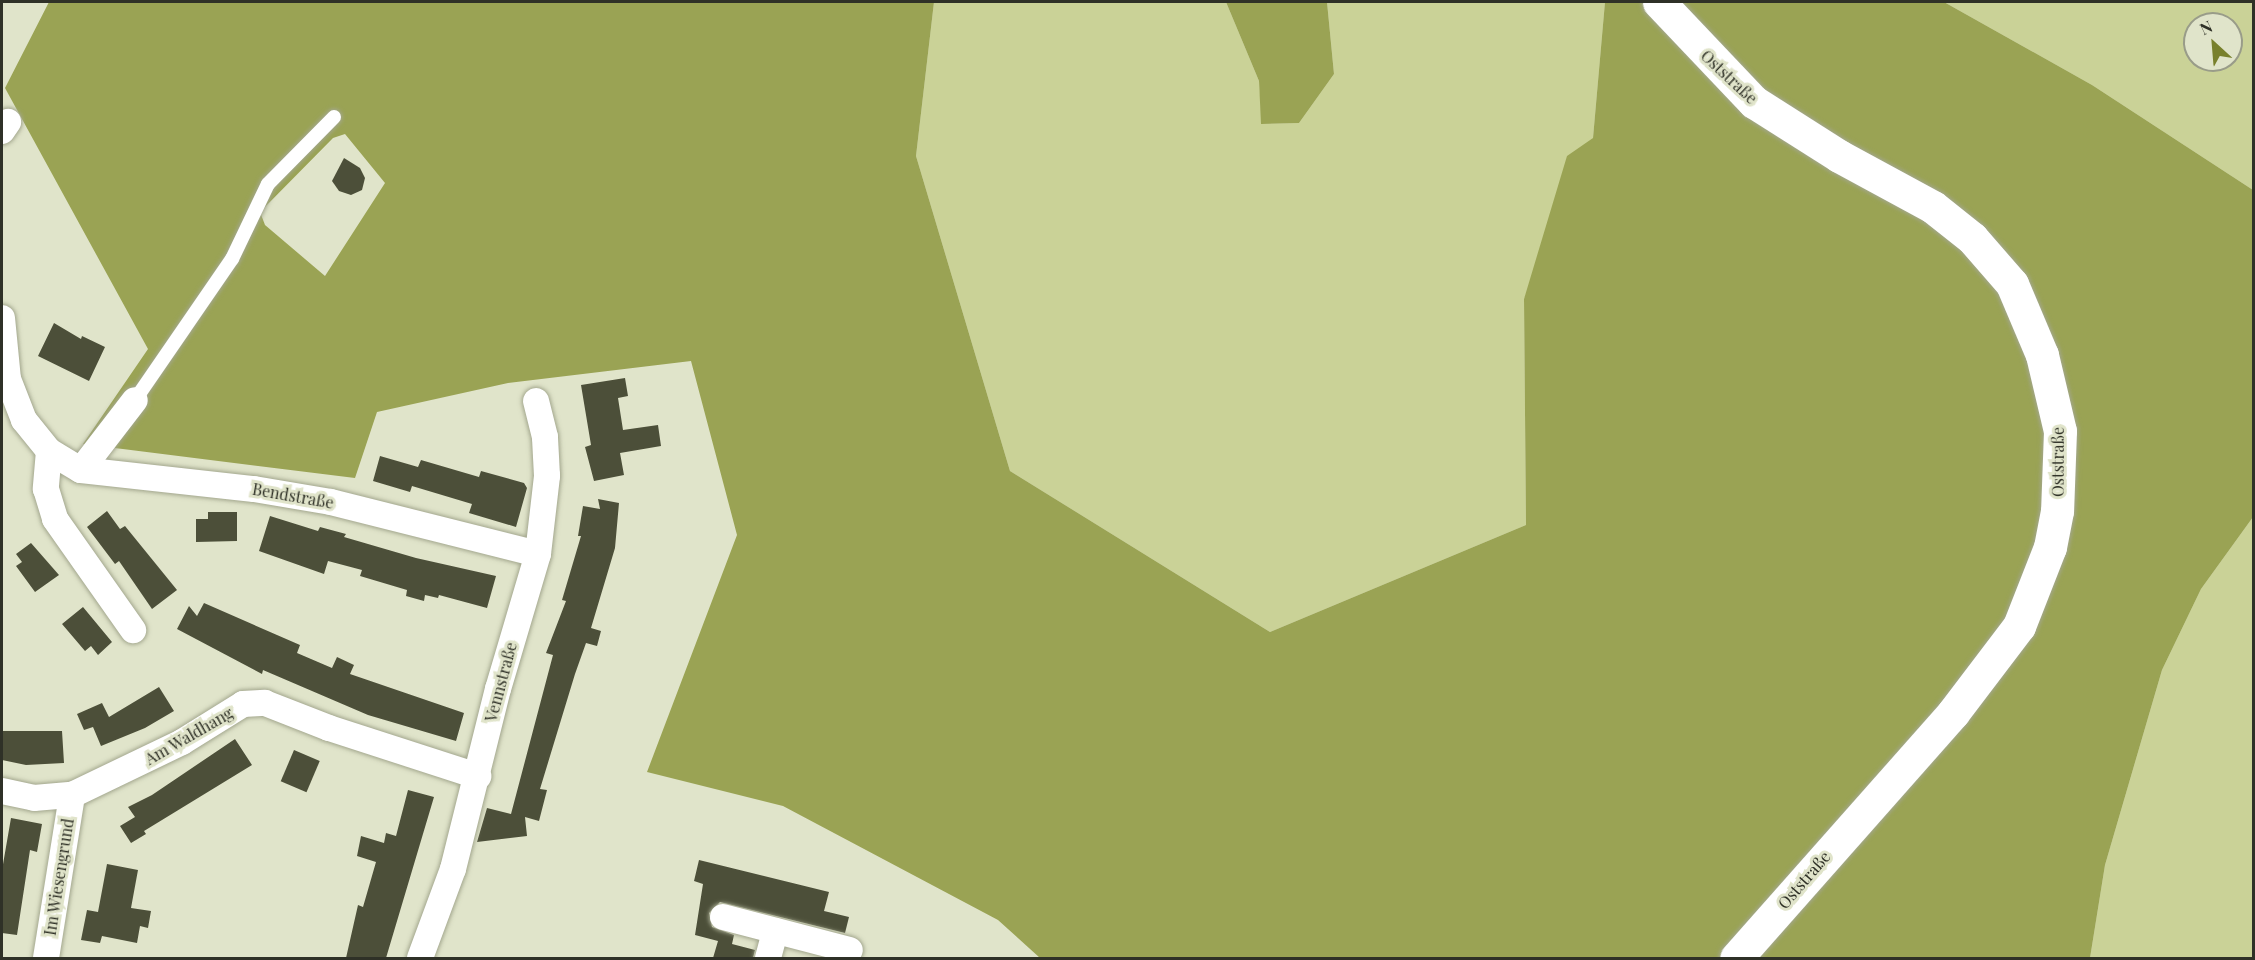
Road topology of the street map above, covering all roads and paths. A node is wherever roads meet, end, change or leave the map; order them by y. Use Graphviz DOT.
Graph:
graph roads {
  1 [pos="1659,2"];
  2 [pos="334,117"];
  3 [pos="2,318"];
  4 [pos="135,400"];
  5 [pos="536,401"];
  6 [pos="49,451"];
  7 [pos="81,470"];
  8 [pos="538,554"];
  9 [pos="133,630"];
  10 [pos="478,776"];
  11 [pos="2,791"];
  12 [pos="72,795"];
  13 [pos="723,917"];
  14 [pos="776,931"];
  15 [pos="850,950"];
  16 [pos="46,958"];
  17 [pos="420,958"];
  18 [pos="768,958"];
  19 [pos="1736,958"];
  1 -- 19 [label="street, Oststraße"];
  2 -- 4 [label="lane"];
  3 -- 6 [label="street, Bendstraße"];
  4 -- 7 [label="street"];
  5 -- 8 [label="street, Vennstraße"];
  6 -- 7 [label="street, Bendstraße"];
  6 -- 9 [label="street"];
  7 -- 8 [label="street, Bendstraße"];
  8 -- 10 [label="street, Vennstraße"];
  10 -- 12 [label="street, Am Waldhang"];
  10 -- 17 [label="street, Vennstraße"];
  11 -- 12 [label="street, Am Waldhang"];
  12 -- 16 [label="street, Im Wiesengrund"];
  13 -- 14 [label="street"];
  14 -- 15 [label="street"];
  14 -- 18 [label="street"];
}
